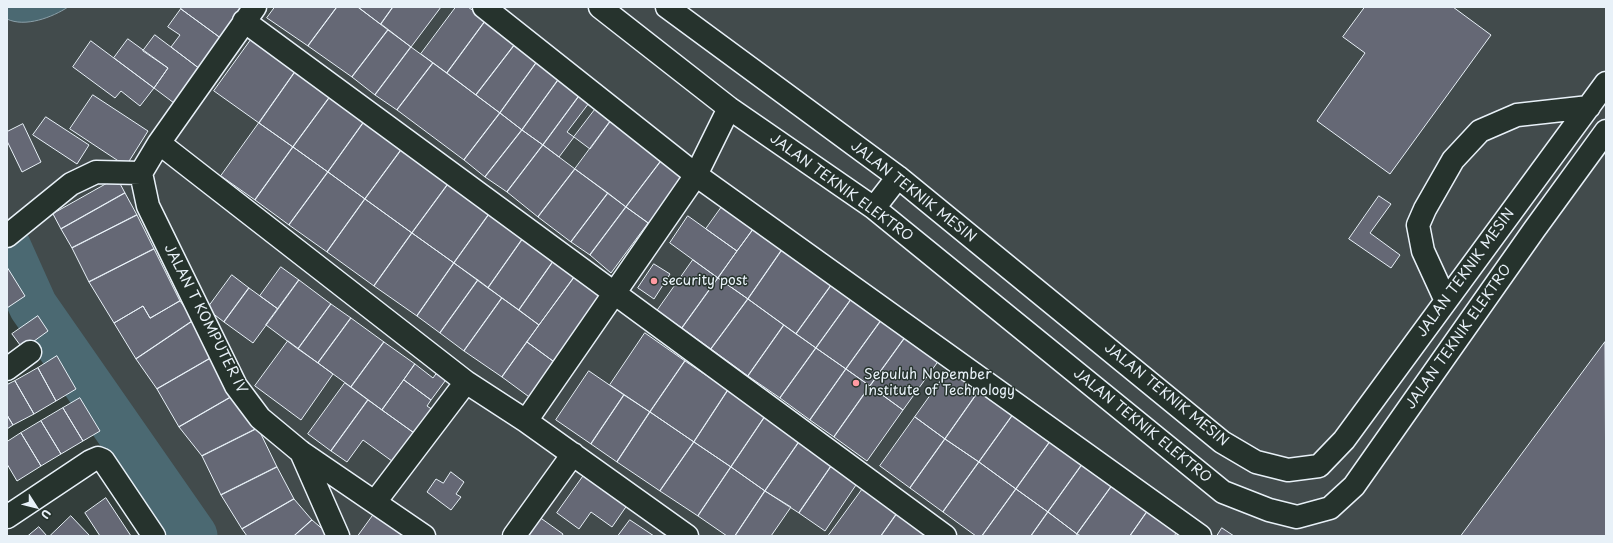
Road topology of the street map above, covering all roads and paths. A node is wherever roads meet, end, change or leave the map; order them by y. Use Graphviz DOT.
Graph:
graph roads {
  1 [pos="484,7"];
  2 [pos="600,7"];
  3 [pos="667,7"];
  4 [pos="249,14"];
  5 [pos="1606,83"];
  6 [pos="1589,107"];
  7 [pos="729,108"];
  8 [pos="1606,131"];
  9 [pos="159,143"];
  10 [pos="141,173"];
  11 [pos="696,175"];
  12 [pos="898,177"];
  13 [pos="874,208"];
  14 [pos="1508,214"];
  15 [pos="1534,230"];
  16 [pos="11,233"];
  17 [pos="614,293"];
  18 [pos="1446,301"];
  19 [pos="30,352"];
  20 [pos="7,369"];
  21 [pos="466,382"];
  22 [pos="526,421"];
  23 [pos="302,452"];
  24 [pos="573,454"];
  25 [pos="375,502"];
  26 [pos="9,511"];
  27 [pos="154,536"];
  28 [pos="338,536"];
  29 [pos="424,536"];
  30 [pos="514,536"];
  31 [pos="687,536"];
  32 [pos="945,536"];
  33 [pos="1200,536"];
  1 -- 11 [label="street"];
  2 -- 7 [label="street, JALAN TEKNIK ELEKTRO"];
  3 -- 12 [label="street, JALAN TEKNIK MESIN"];
  4 -- 9 [label="street"];
  4 -- 17 [label="street"];
  5 -- 6 [label="street, JALAN TEKNIK MESIN"];
  6 -- 14 [label="street, JALAN TEKNIK MESIN"];
  6 -- 18 [label="street"];
  7 -- 11 [label="street"];
  7 -- 13 [label="street, JALAN TEKNIK ELEKTRO"];
  8 -- 15 [label="street, JALAN TEKNIK ELEKTRO"];
  9 -- 10 [label="street"];
  9 -- 21 [label="street"];
  10 -- 16 [label="street"];
  10 -- 23 [label="street, JALAN T KOMPUTER IV"];
  11 -- 17 [label="street"];
  11 -- 33 [label="street"];
  12 -- 13 [label="street"];
  12 -- 18 [label="street, JALAN TEKNIK MESIN"];
  13 -- 15 [label="street, JALAN TEKNIK ELEKTRO"];
  14 -- 15 [label="street"];
  14 -- 18 [label="street, JALAN TEKNIK MESIN"];
  17 -- 22 [label="street"];
  17 -- 32 [label="street"];
  19 -- 20 [label="street"];
  21 -- 22 [label="street"];
  21 -- 25 [label="street"];
  22 -- 24 [label="street"];
  23 -- 25 [label="street, JALAN T KOMPUTER IV"];
  23 -- 28 [label="street"];
  24 -- 30 [label="street"];
  24 -- 31 [label="street"];
  25 -- 29 [label="street, JALAN T KOMPUTER IV"];
  26 -- 27 [label="street"];
}
